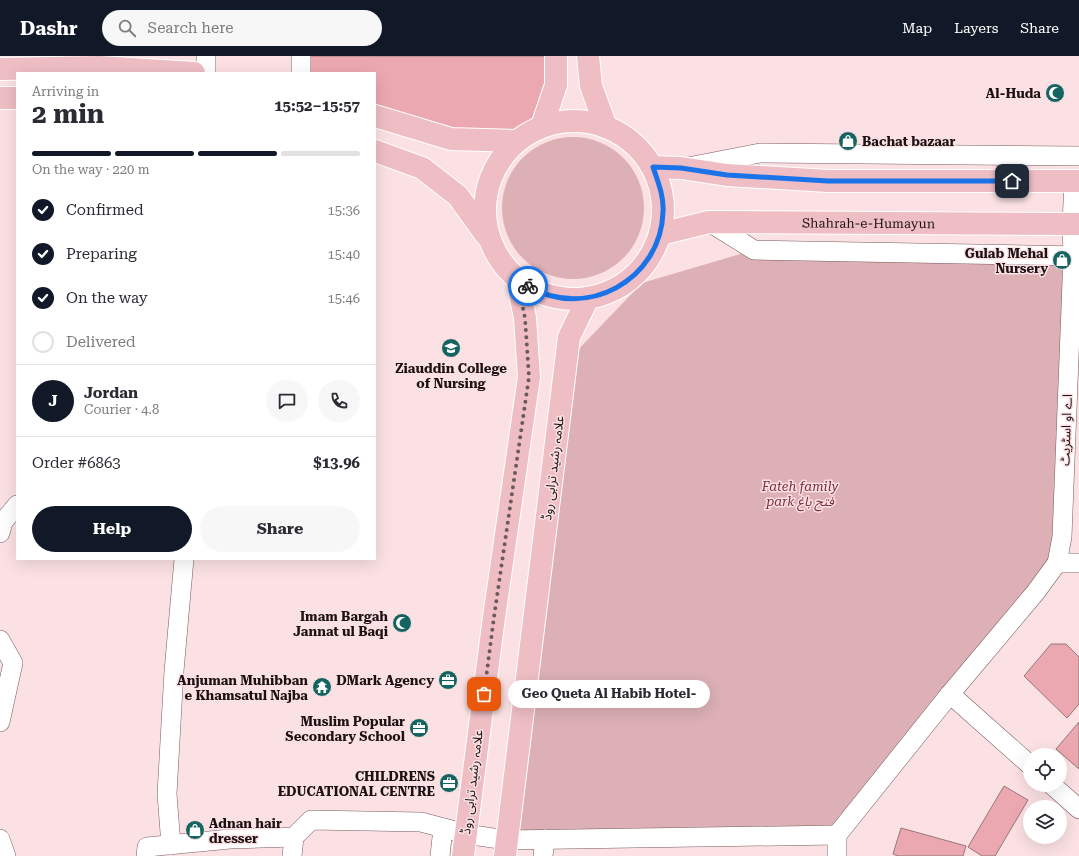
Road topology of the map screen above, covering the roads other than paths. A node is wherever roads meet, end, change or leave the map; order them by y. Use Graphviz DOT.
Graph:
graph roads {
  1 [pos="206,56"];
  2 [pos="301,56"];
  3 [pos="556,56"];
  4 [pos="588,56"];
  5 [pos="1,69"];
  6 [pos="178,72"];
  7 [pos="206,72"];
  8 [pos="301,72"];
  9 [pos="0,98"];
  10 [pos="16,98"];
  11 [pos="376,116"];
  12 [pos="542,126"];
  13 [pos="606,127"];
  14 [pos="517,141"];
  15 [pos="376,151"];
  16 [pos="1079,156"];
  17 [pos="653,167"];
  18 [pos="681,168"];
  19 [pos="1076,181"];
  20 [pos="709,222"];
  21 [pos="1075,224"];
  22 [pos="660,234"];
  23 [pos="488,238"];
  24 [pos="1076,256"];
  25 [pos="517,279"];
  26 [pos="588,298"];
  27 [pos="16,506"];
  28 [pos="0,533"];
  29 [pos="184,560"];
  30 [pos="1057,563"];
  31 [pos="1079,563"];
  32 [pos="0,640"];
  33 [pos="950,694"];
  34 [pos="0,722"];
  35 [pos="1023,759"];
  36 [pos="1060,792"];
  37 [pos="1079,809"];
  38 [pos="443,828"];
  39 [pos="466,834"];
  40 [pos="837,835"];
  41 [pos="294,837"];
  42 [pos="0,839"];
  43 [pos="171,845"];
  44 [pos="506,848"];
  45 [pos="544,848"];
  46 [pos="203,849"];
  47 [pos="6,856"];
  48 [pos="146,856"];
  49 [pos="292,856"];
  50 [pos="440,856"];
  51 [pos="463,856"];
  52 [pos="837,856"];
  1 -- 7 [label="street"];
  2 -- 8 [label="street"];
  3 -- 12 [label="main road"];
  4 -- 13 [label="main road"];
  5 -- 6 [label="main road"];
  9 -- 10 [label="main road"];
  11 -- 14 [label="main road"];
  12 -- 13 [label="main road"];
  12 -- 14 [label="main road"];
  13 -- 17 [label="main road"];
  14 -- 23 [label="main road"];
  15 -- 23 [label="main road"];
  16 -- 18 [label="street"];
  17 -- 18 [label="main road"];
  17 -- 22 [label="main road"];
  18 -- 19 [label="main road"];
  19 -- 21 [label="street, اے او اسٹریٹ"];
  20 -- 21 [label="main road, Shahrah-e-Humayun"];
  20 -- 22 [label="main road, Shahrah-e-Humayun"];
  20 -- 24 [label="street"];
  21 -- 24 [label="street, اے او اسٹریٹ"];
  22 -- 26 [label="main road"];
  23 -- 25 [label="main road"];
  24 -- 30 [label="street, اے او اسٹریٹ"];
  25 -- 26 [label="main road"];
  25 -- 39 [label="main road, علامہ رشید ترابی روڈ"];
  26 -- 44 [label="main road, علامہ رشید ترابی روڈ"];
  27 -- 28 [label="street"];
  29 -- 43 [label="street"];
  30 -- 31 [label="street"];
  30 -- 33 [label="street"];
  32 -- 34 [label="street"];
  33 -- 35 [label="street"];
  33 -- 40 [label="street"];
  36 -- 37 [label="street"];
  38 -- 39 [label="street"];
  38 -- 41 [label="street"];
  38 -- 50 [label="street"];
  39 -- 44 [label="street"];
  39 -- 51 [label="main road, علامہ رشید ترابی روڈ"];
  40 -- 45 [label="street"];
  40 -- 52 [label="street"];
  41 -- 46 [label="street"];
  41 -- 49 [label="street"];
  42 -- 47 [label="street"];
  43 -- 46 [label="street"];
  43 -- 48 [label="street"];
  44 -- 45 [label="street"];
}
